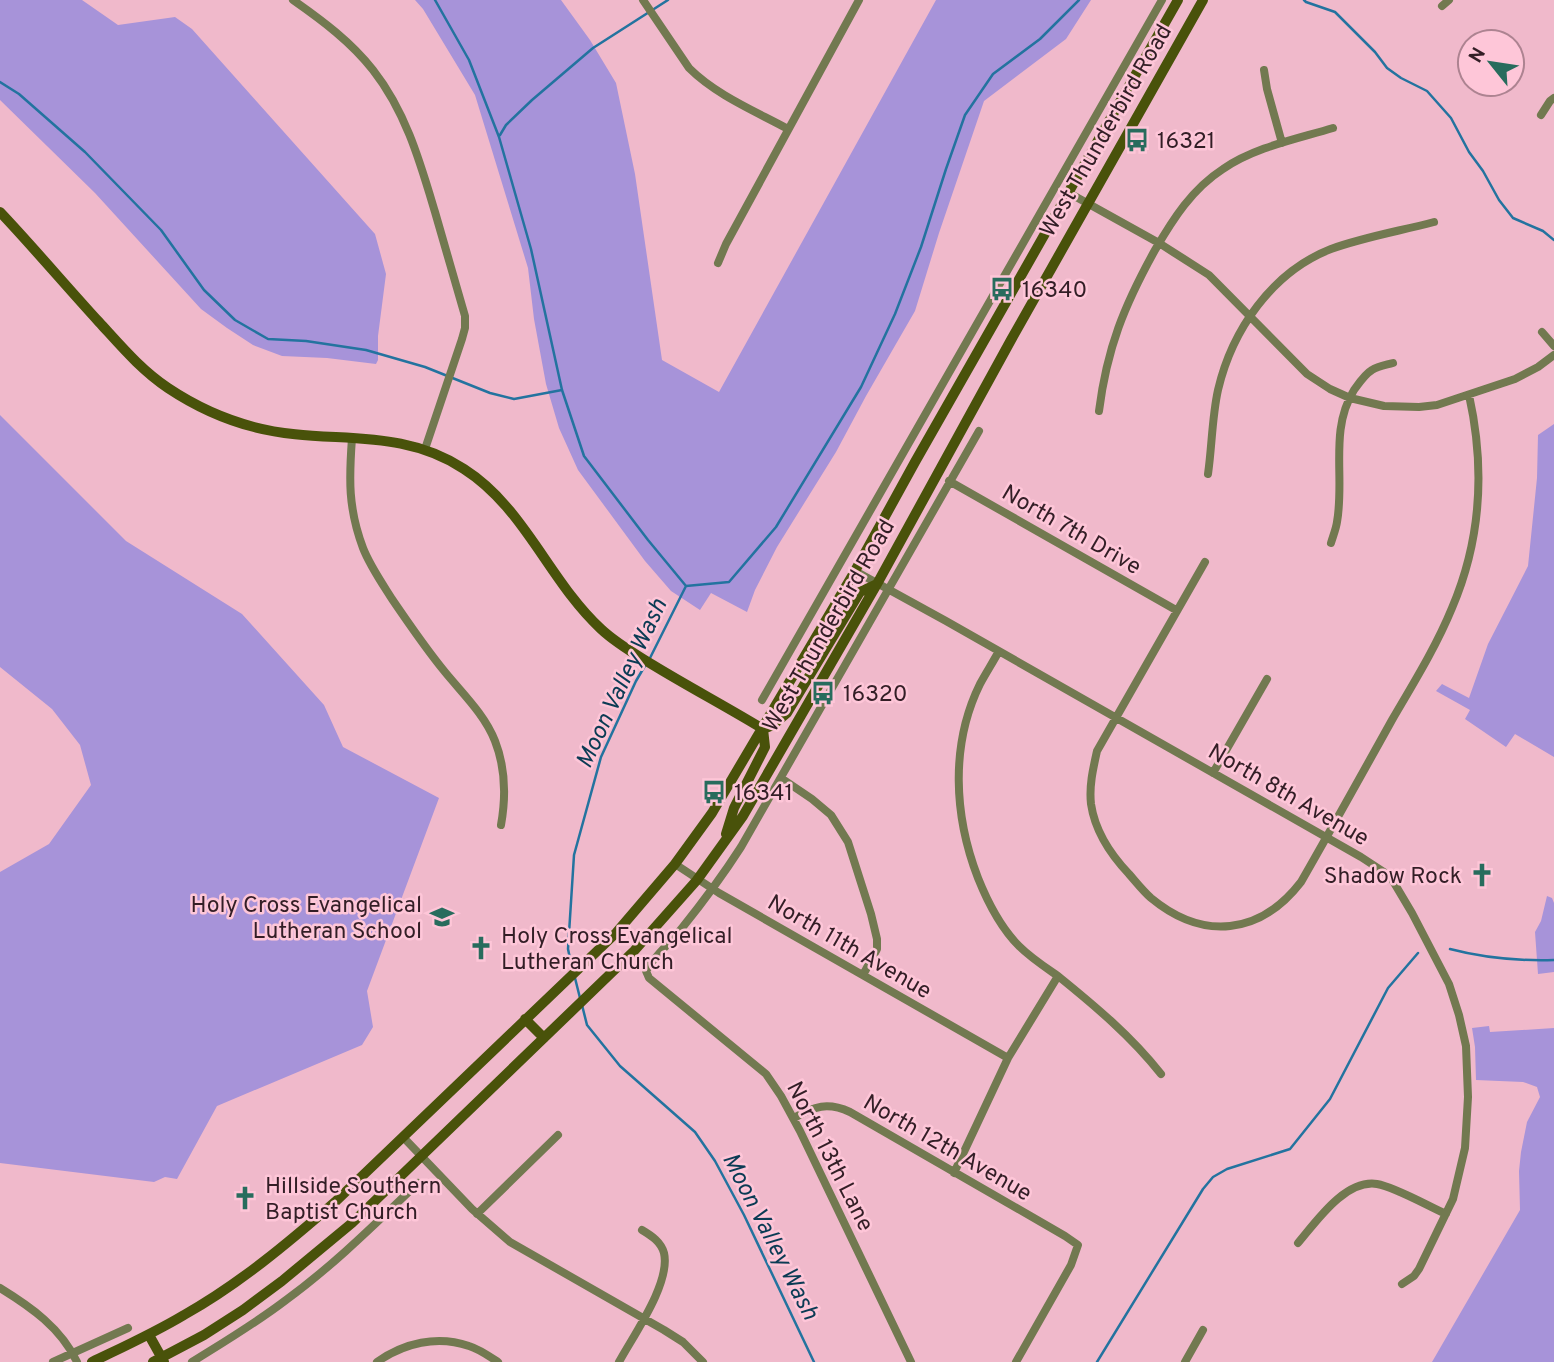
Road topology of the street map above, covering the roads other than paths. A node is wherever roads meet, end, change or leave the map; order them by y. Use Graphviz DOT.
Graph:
graph roads {
  1 [pos="293,0"];
  2 [pos="643,0"];
  3 [pos="859,0"];
  4 [pos="1162,0"];
  5 [pos="1178,0"];
  6 [pos="1203,0"];
  7 [pos="1264,70"];
  8 [pos="1554,98"];
  9 [pos="1541,115"];
  10 [pos="1333,128"];
  11 [pos="788,130"];
  12 [pos="1282,144"];
  13 [pos="1069,193"];
  14 [pos="1088,204"];
  15 [pos="0,212"];
  16 [pos="1434,222"];
  17 [pos="1030,230"];
  18 [pos="1043,238"];
  19 [pos="1159,243"];
  20 [pos="1062,248"];
  21 [pos="718,263"];
  22 [pos="1250,317"];
  23 [pos="1542,332"];
  24 [pos="1554,346"];
  25 [pos="1554,355"];
  26 [pos="1393,363"];
  27 [pos="1469,395"];
  28 [pos="1350,398"];
  29 [pos="1099,411"];
  30 [pos="979,431"];
  31 [pos="352,438"];
  32 [pos="425,449"];
  33 [pos="1208,474"];
  34 [pos="949,481"];
  35 [pos="1331,543"];
  36 [pos="1205,562"];
  37 [pos="855,571"];
  38 [pos="877,584"];
  39 [pos="888,589"];
  40 [pos="1177,610"];
  41 [pos="999,652"];
  42 [pos="789,654"];
  43 [pos="802,662"];
  44 [pos="1267,679"];
  45 [pos="762,700"];
  46 [pos="1115,718"];
  47 [pos="763,729"];
  48 [pos="1213,773"];
  49 [pos="781,779"];
  50 [pos="501,825"];
  51 [pos="1326,838"];
  52 [pos="723,843"];
  53 [pos="675,864"];
  54 [pos="696,880"];
  55 [pos="712,889"];
  56 [pos="646,971"];
  57 [pos="863,975"];
  58 [pos="1058,976"];
  59 [pos="525,1019"];
  60 [pos="544,1038"];
  61 [pos="1008,1058"];
  62 [pos="1161,1074"];
  63 [pos="794,1118"];
  64 [pos="558,1135"];
  65 [pos="402,1137"];
  66 [pos="421,1156"];
  67 [pos="954,1173"];
  68 [pos="418,1183"];
  69 [pos="384,1192"];
  70 [pos="396,1205"];
  71 [pos="477,1214"];
  72 [pos="1446,1214"];
  73 [pos="642,1230"];
  74 [pos="1298,1243"];
  75 [pos="1402,1284"];
  76 [pos="0,1288"];
  77 [pos="644,1318"];
  78 [pos="128,1328"];
  79 [pos="1203,1330"];
  80 [pos="149,1335"];
  81 [pos="75,1358"];
  82 [pos="159,1361"];
  83 [pos="495,1361"];
  84 [pos="53,1362"];
  85 [pos="92,1362"];
  86 [pos="192,1362"];
  87 [pos="377,1362"];
  88 [pos="619,1362"];
  89 [pos="704,1362"];
  90 [pos="911,1362"];
  91 [pos="1016,1362"];
  92 [pos="1185,1362"];
  1 -- 32 [label="street"];
  2 -- 11 [label="street"];
  3 -- 11 [label="street"];
  4 -- 17 [label="street, West Thunderbird Road"];
  5 -- 13 [label="main road, West Thunderbird Road"];
  6 -- 14 [label="main road, West Thunderbird Road"];
  7 -- 12 [label="street"];
  8 -- 9 [label="street"];
  10 -- 12 [label="street"];
  11 -- 21 [label="street"];
  12 -- 19 [label="street"];
  13 -- 14 [label="street"];
  13 -- 18 [label="main road, West Thunderbird Road"];
  14 -- 19 [label="street"];
  14 -- 20 [label="main road, West Thunderbird Road"];
  15 -- 31 [label="main road"];
  16 -- 22 [label="street"];
  17 -- 18 [label="street, West Thunderbird Road"];
  17 -- 42 [label="street, West Thunderbird Road"];
  18 -- 20 [label="main road"];
  18 -- 37 [label="main road, West Thunderbird Road"];
  19 -- 22 [label="street"];
  19 -- 29 [label="street"];
  20 -- 38 [label="main road, West Thunderbird Road"];
  22 -- 28 [label="street"];
  22 -- 33 [label="street"];
  23 -- 24 [label="street"];
  25 -- 27 [label="street"];
  26 -- 28 [label="street"];
  27 -- 28 [label="street"];
  27 -- 51 [label="street"];
  28 -- 35 [label="street"];
  30 -- 34 [label="street, West Thunderbird Road"];
  31 -- 32 [label="main road"];
  31 -- 50 [label="street"];
  32 -- 47 [label="main road"];
  34 -- 39 [label="street, West Thunderbird Road"];
  34 -- 40 [label="street, North 7th Drive"];
  36 -- 40 [label="street"];
  37 -- 38 [label="street, North 8th Avenue"];
  37 -- 43 [label="main road, West Thunderbird Road"];
  38 -- 39 [label="street, North 8th Avenue"];
  38 -- 47 [label="main road"];
  38 -- 52 [label="main road, West Thunderbird Road"];
  39 -- 41 [label="street, North 8th Avenue"];
  39 -- 49 [label="street, West Thunderbird Road"];
  40 -- 46 [label="street"];
  41 -- 46 [label="street, North 8th Avenue"];
  41 -- 58 [label="street"];
  42 -- 43 [label="street, West Thunderbird Road"];
  42 -- 45 [label="street, West Thunderbird Road"];
  43 -- 47 [label="main road, West Thunderbird Road"];
  44 -- 48 [label="street"];
  46 -- 48 [label="street, North 8th Avenue"];
  46 -- 51 [label="street"];
  47 -- 52 [label="main road"];
  47 -- 53 [label="main road, West Thunderbird Road"];
  48 -- 51 [label="street, North 8th Avenue"];
  49 -- 55 [label="street, West Thunderbird Road"];
  49 -- 57 [label="street"];
  51 -- 72 [label="street, North 8th Avenue"];
  52 -- 54 [label="main road, West Thunderbird Road"];
  53 -- 54 [label="street, North 11th Avenue"];
  53 -- 59 [label="main road, West Thunderbird Road"];
  54 -- 55 [label="street, North 11th Avenue"];
  54 -- 60 [label="main road, West Thunderbird Road"];
  55 -- 56 [label="street, West Thunderbird Road"];
  55 -- 57 [label="street, North 11th Avenue"];
  56 -- 63 [label="street, North 13th Lane"];
  57 -- 61 [label="street, North 11th Avenue"];
  58 -- 61 [label="street"];
  58 -- 62 [label="street"];
  59 -- 60 [label="main road"];
  59 -- 65 [label="main road, West Thunderbird Road"];
  60 -- 66 [label="main road, West Thunderbird Road"];
  61 -- 67 [label="street"];
  63 -- 67 [label="street, North 12th Avenue"];
  63 -- 90 [label="street, North 13th Lane"];
  64 -- 71 [label="street"];
  65 -- 66 [label="street"];
  65 -- 80 [label="main road, West Thunderbird Road"];
  66 -- 69 [label="main road, West Thunderbird Road"];
  66 -- 71 [label="street"];
  67 -- 91 [label="street, North 12th Avenue"];
  68 -- 70 [label="street"];
  69 -- 70 [label="street"];
  69 -- 82 [label="main road, West Thunderbird Road"];
  70 -- 86 [label="street"];
  71 -- 77 [label="street"];
  72 -- 74 [label="street"];
  72 -- 75 [label="street, North 8th Avenue"];
  73 -- 77 [label="street"];
  76 -- 81 [label="street"];
  77 -- 88 [label="street"];
  77 -- 89 [label="street"];
  78 -- 81 [label="street"];
  79 -- 92 [label="street"];
  80 -- 82 [label="main road"];
  80 -- 85 [label="main road, West Thunderbird Road"];
  81 -- 84 [label="street"];
  83 -- 87 [label="street"];
}
